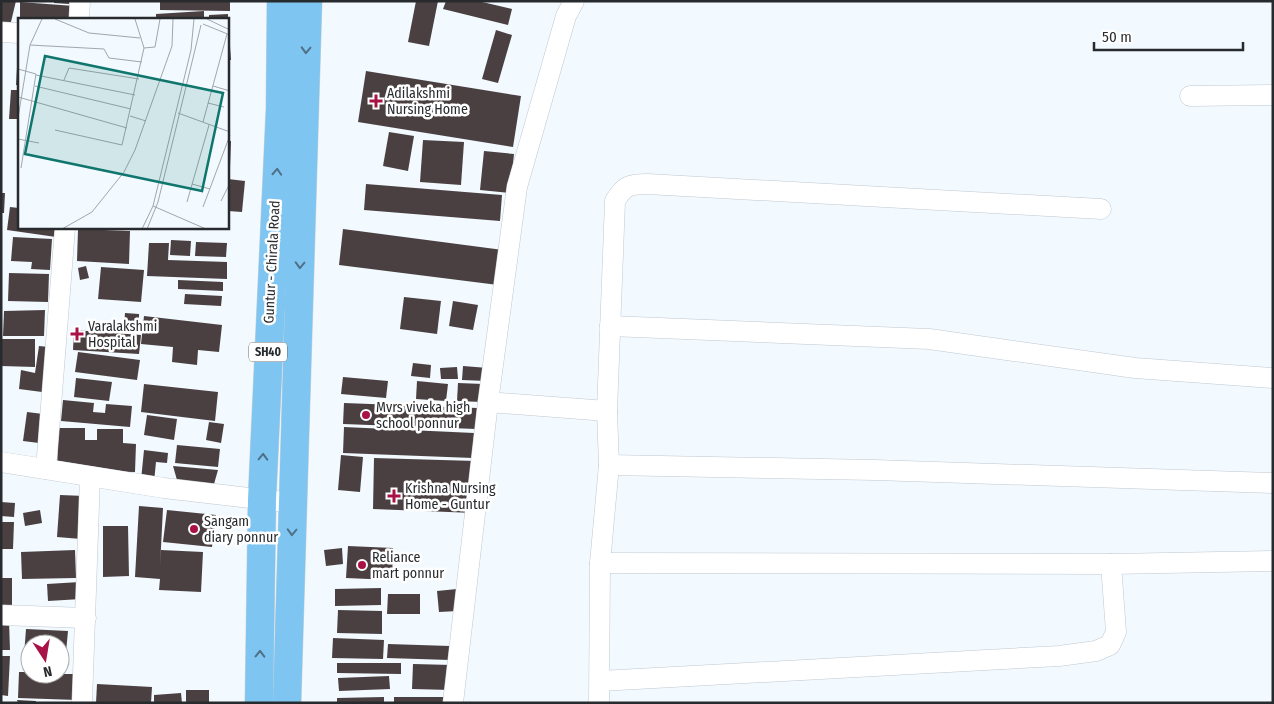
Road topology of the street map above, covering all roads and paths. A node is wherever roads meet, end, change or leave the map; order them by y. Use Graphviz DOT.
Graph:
graph roads {
  1 [pos="80,1"];
  2 [pos="281,1"];
  3 [pos="308,1"];
  4 [pos="574,1"];
  5 [pos="79,18"];
  6 [pos="1,32"];
  7 [pos="18,33"];
  8 [pos="1273,95"];
  9 [pos="1190,96"];
  10 [pos="1101,209"];
  11 [pos="274,221"];
  12 [pos="301,223"];
  13 [pos="64,229"];
  14 [pos="610,326"];
  15 [pos="1273,378"];
  16 [pos="488,402"];
  17 [pos="606,411"];
  18 [pos="1,462"];
  19 [pos="608,465"];
  20 [pos="46,469"];
  21 [pos="90,477"];
  22 [pos="1273,483"];
  23 [pos="262,500"];
  24 [pos="293,503"];
  25 [pos="1273,561"];
  26 [pos="600,563"];
  27 [pos="1111,564"];
  28 [pos="1,615"];
  29 [pos="86,618"];
  30 [pos="600,681"];
  31 [pos="82,703"];
  32 [pos="259,703"];
  33 [pos="287,703"];
  34 [pos="453,703"];
  35 [pos="599,703"];
  1 -- 5 [label="street"];
  11 -- 2 [label="main road, Guntur - Chirala Road / SH40, one-way"];
  3 -- 12 [label="main road, Guntur - Chirala Road / SH40, one-way"];
  4 -- 16 [label="street"];
  6 -- 7 [label="street"];
  8 -- 9 [label="street"];
  10 -- 14 [label="street"];
  11 -- 12 [label="main road"];
  23 -- 11 [label="main road, Guntur - Chirala Road / SH40, one-way"];
  12 -- 24 [label="main road, Guntur - Chirala Road / SH40, one-way"];
  13 -- 20 [label="street"];
  14 -- 15 [label="street"];
  14 -- 17 [label="street"];
  16 -- 17 [label="street"];
  16 -- 34 [label="street"];
  17 -- 19 [label="street"];
  18 -- 20 [label="street"];
  19 -- 22 [label="street"];
  19 -- 26 [label="street"];
  20 -- 21 [label="street"];
  21 -- 23 [label="street"];
  21 -- 29 [label="street"];
  23 -- 24 [label="street"];
  32 -- 23 [label="main road, Guntur - Chirala Road / SH40, one-way"];
  24 -- 33 [label="main road, Guntur - Chirala Road / SH40, one-way"];
  25 -- 27 [label="street"];
  26 -- 27 [label="street"];
  26 -- 30 [label="street"];
  27 -- 30 [label="street"];
  28 -- 29 [label="street"];
  29 -- 31 [label="street"];
  30 -- 35 [label="street"];
}
